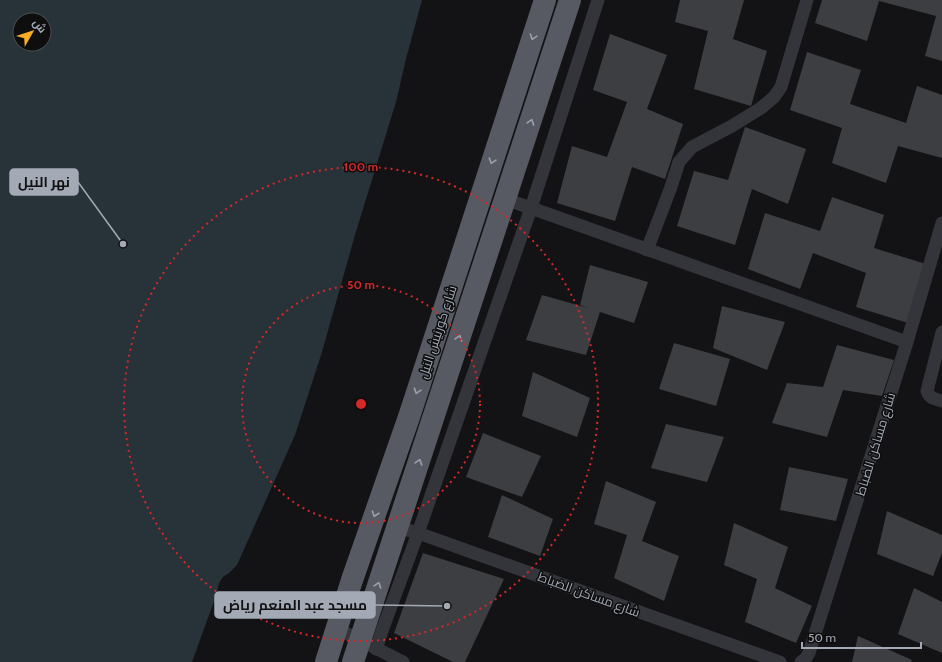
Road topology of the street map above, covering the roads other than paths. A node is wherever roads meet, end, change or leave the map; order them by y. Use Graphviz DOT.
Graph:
graph roads {
  1 [pos="545,0"];
  2 [pos="570,0"];
  3 [pos="598,0"];
  4 [pos="807,0"];
  5 [pos="505,199"];
  6 [pos="531,208"];
  7 [pos="942,223"];
  8 [pos="647,250"];
  9 [pos="942,332"];
  10 [pos="907,342"];
  11 [pos="942,401"];
  12 [pos="409,417"];
  13 [pos="431,425"];
  14 [pos="397,527"];
  15 [pos="418,533"];
  16 [pos="336,628"];
  17 [pos="368,645"];
  18 [pos="326,662"];
  19 [pos="353,662"];
  20 [pos="403,662"];
  21 [pos="780,662"];
  22 [pos="801,662"];
  1 -- 12 [label="highway, شارع كورنيش النيل, one-way"];
  5 -- 2 [label="highway, شارع كورنيش النيل, one-way"];
  3 -- 6 [label="street"];
  4 -- 8 [label="street"];
  5 -- 6 [label="street"];
  13 -- 5 [label="highway, شارع كورنيش النيل, one-way"];
  6 -- 8 [label="street"];
  6 -- 15 [label="street"];
  7 -- 10 [label="street, شارع مساكن الضباط"];
  8 -- 10 [label="street"];
  9 -- 11 [label="street"];
  10 -- 22 [label="street, شارع مساكن الضباط"];
  12 -- 13 [label="highway"];
  12 -- 16 [label="highway, شارع كورنيش النيل, one-way"];
  14 -- 13 [label="highway, شارع كورنيش النيل, one-way"];
  14 -- 15 [label="street, شارع مساكن الضباط"];
  17 -- 14 [label="highway, شارع كورنيش النيل, one-way"];
  15 -- 17 [label="street"];
  15 -- 21 [label="street, شارع مساكن الضباط"];
  16 -- 17 [label="street"];
  16 -- 18 [label="highway, شارع كورنيش النيل"];
  17 -- 19 [label="highway, شارع كورنيش النيل"];
  17 -- 20 [label="street"];
}
